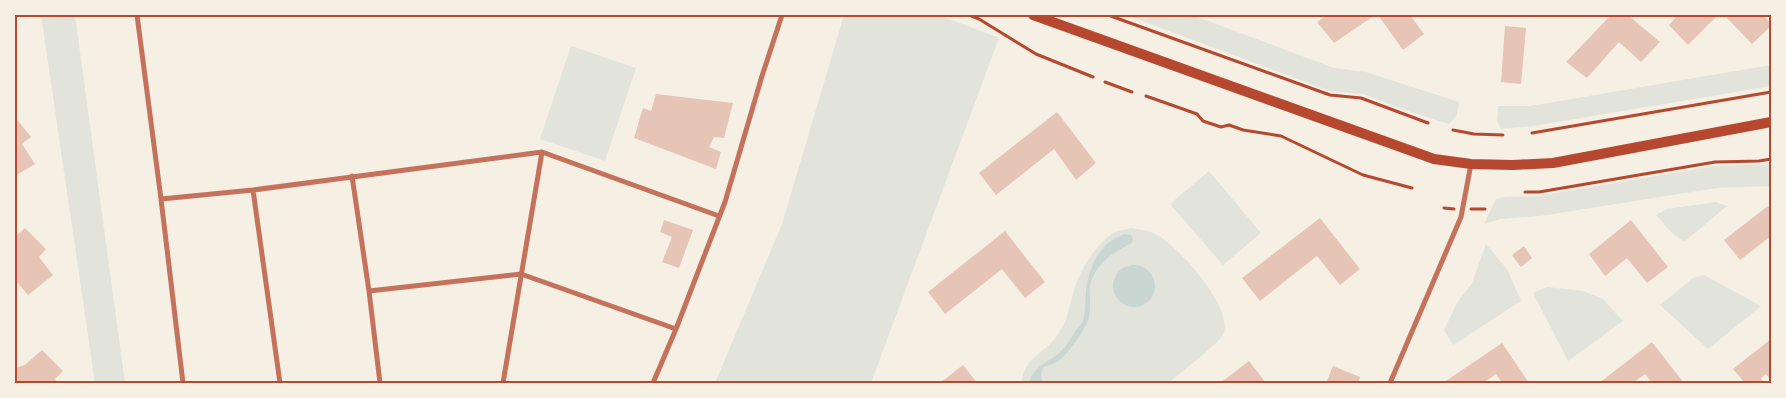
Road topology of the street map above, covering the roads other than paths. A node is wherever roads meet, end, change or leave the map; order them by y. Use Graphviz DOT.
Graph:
graph roads {
  1 [pos="136,15"];
  2 [pos="782,15"];
  3 [pos="1033,15"];
  4 [pos="1771,122"];
  5 [pos="542,152"];
  6 [pos="1471,164"];
  7 [pos="352,176"];
  8 [pos="253,190"];
  9 [pos="162,199"];
  10 [pos="719,216"];
  11 [pos="521,274"];
  12 [pos="369,291"];
  13 [pos="676,329"];
  14 [pos="183,383"];
  15 [pos="280,383"];
  16 [pos="380,383"];
  17 [pos="503,383"];
  18 [pos="653,383"];
  19 [pos="1390,383"];
  1 -- 9 [label="street"];
  2 -- 10 [label="street"];
  3 -- 6 [label="main road"];
  4 -- 6 [label="main road"];
  5 -- 7 [label="street"];
  5 -- 10 [label="street"];
  5 -- 11 [label="street"];
  6 -- 19 [label="street"];
  7 -- 8 [label="street"];
  7 -- 12 [label="street"];
  8 -- 9 [label="street"];
  8 -- 15 [label="street"];
  9 -- 14 [label="street"];
  10 -- 13 [label="street"];
  11 -- 12 [label="street"];
  11 -- 13 [label="street"];
  11 -- 17 [label="street"];
  12 -- 16 [label="street"];
  13 -- 18 [label="street"];
}
